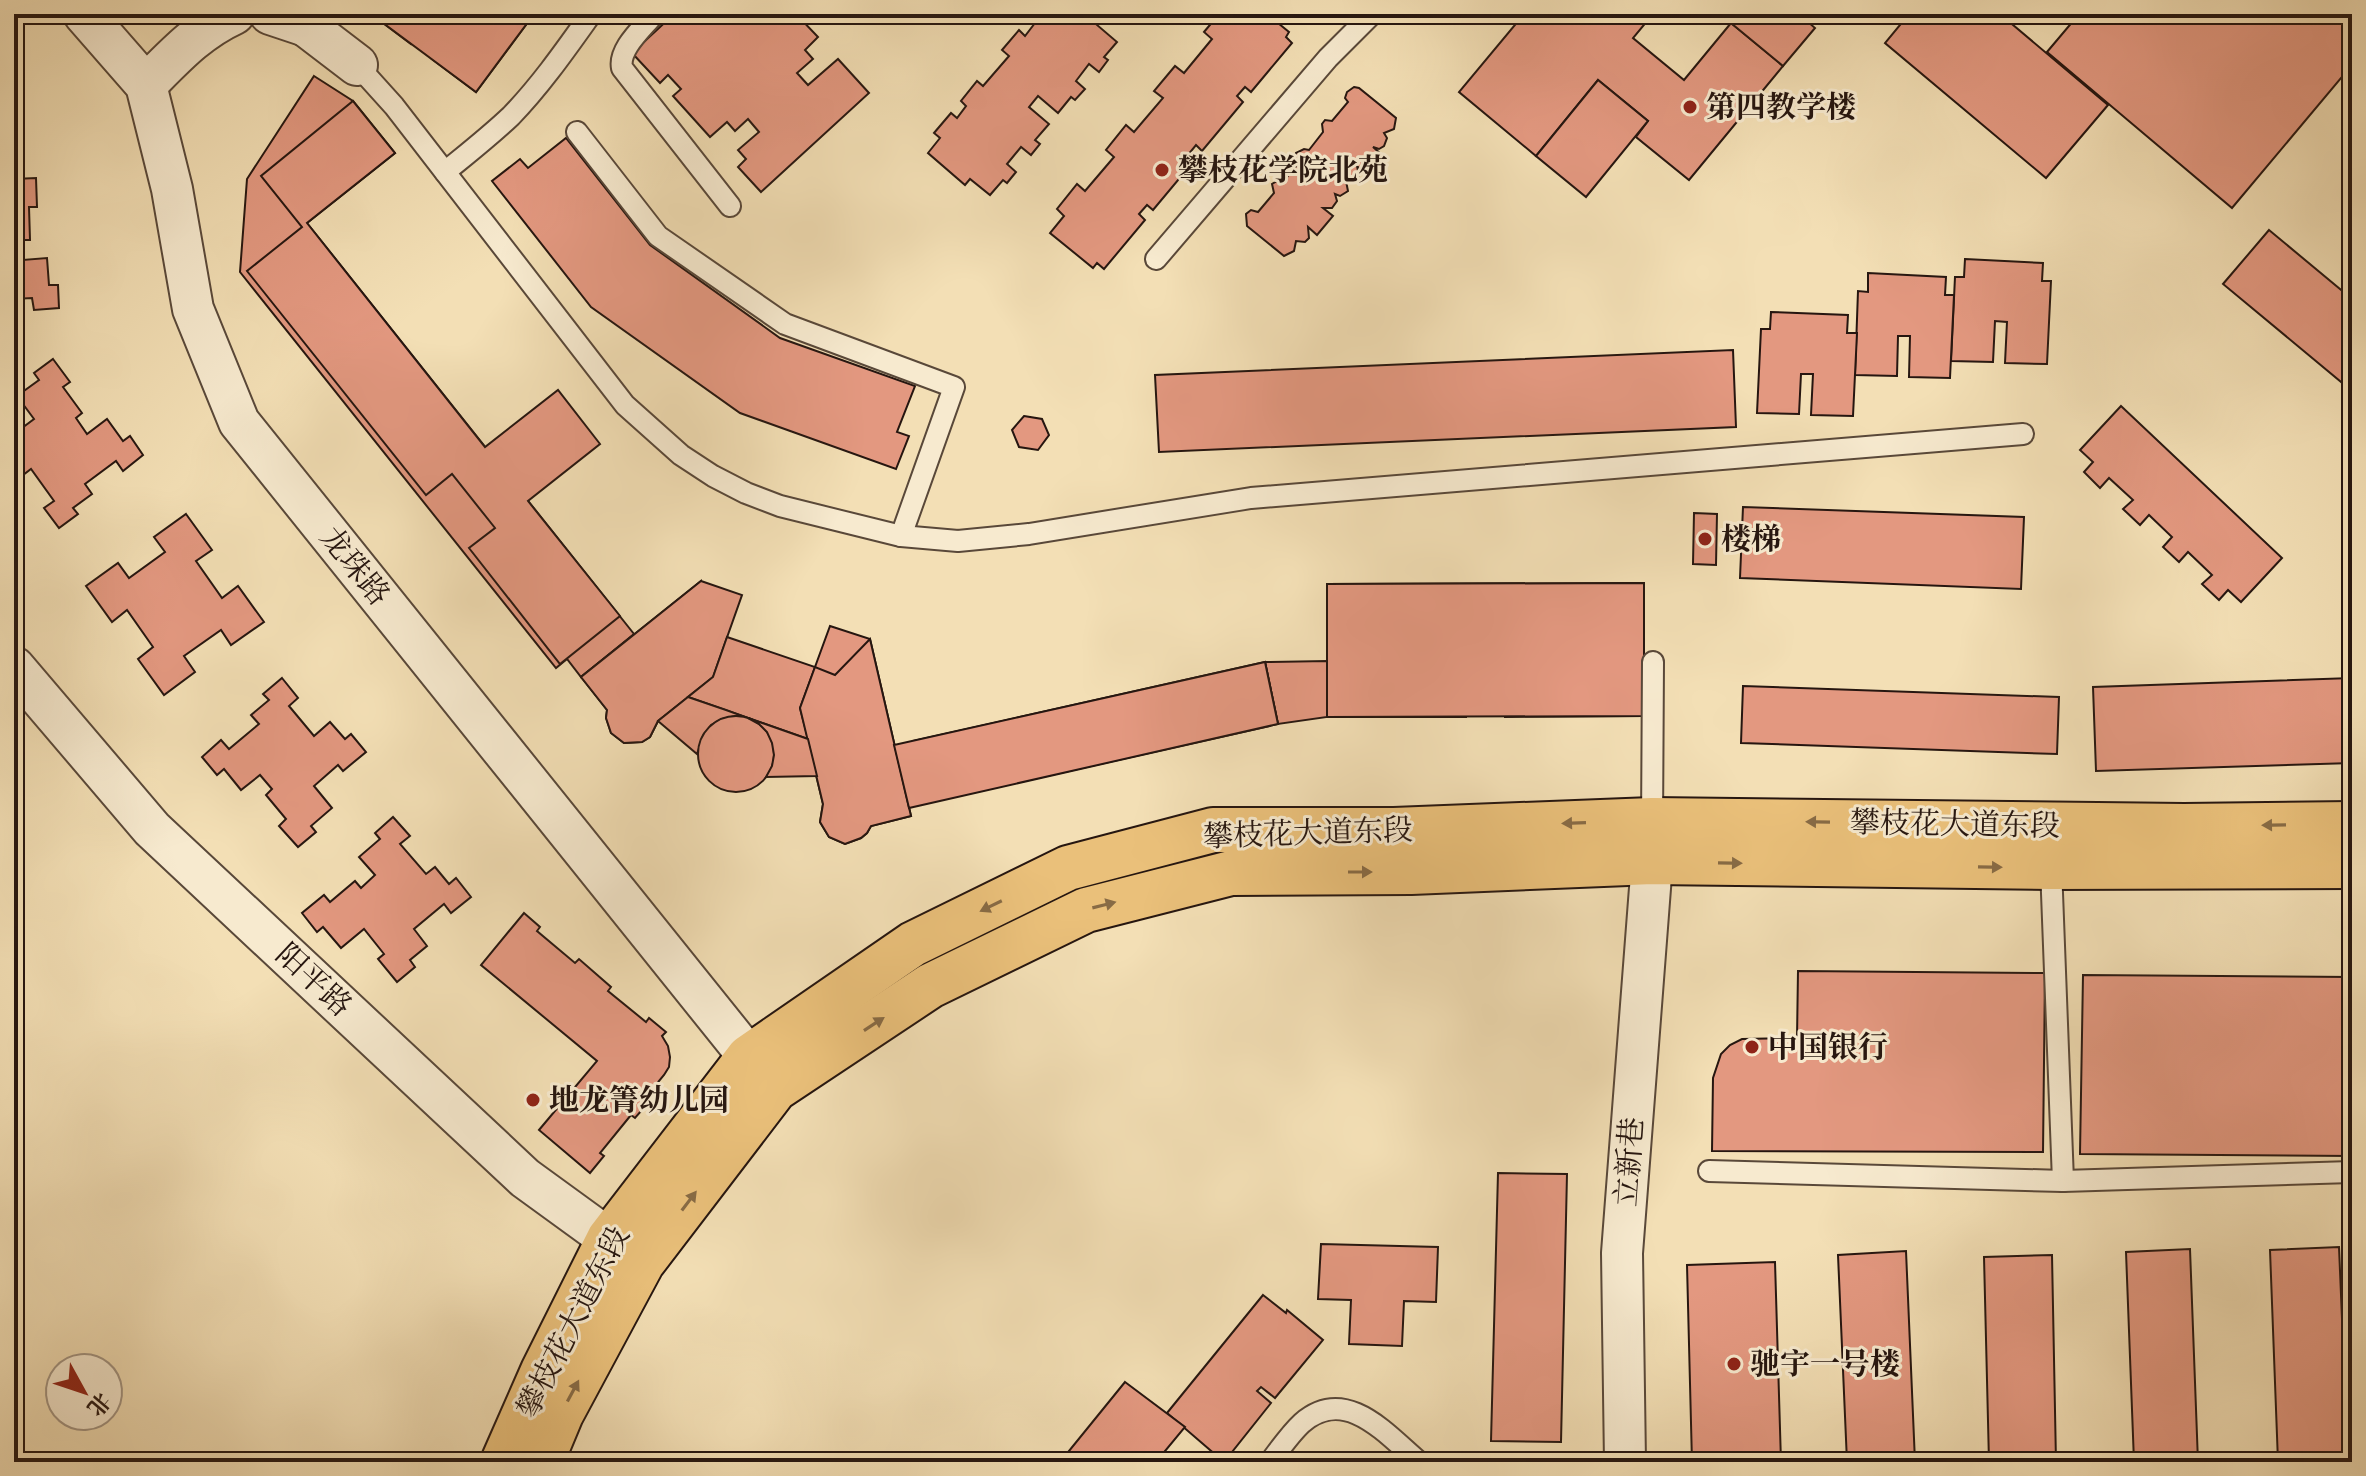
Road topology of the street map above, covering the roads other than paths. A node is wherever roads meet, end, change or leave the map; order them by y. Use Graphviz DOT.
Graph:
graph roads {
  1 [pos="84,14"];
  2 [pos="234,14"];
  3 [pos="591,14"];
  4 [pos="654,14"];
  5 [pos="1372,14"];
  6 [pos="297,18"];
  7 [pos="357,65"];
  8 [pos="146,85"];
  9 [pos="577,132"];
  10 [pos="445,172"];
  11 [pos="730,206"];
  12 [pos="1156,259"];
  13 [pos="2023,434"];
  14 [pos="901,536"];
  15 [pos="1653,662"];
  16 [pos="14,667"];
  17 [pos="2352,824"];
  18 [pos="1652,841"];
  19 [pos="2352,866"];
  20 [pos="2051,867"];
  21 [pos="749,1057"];
  22 [pos="1709,1171"];
  23 [pos="2352,1172"];
  24 [pos="2063,1181"];
  25 [pos="625,1251"];
  26 [pos="503,1462"];
  27 [pos="541,1462"];
  28 [pos="1270,1462"];
  29 [pos="1419,1462"];
  30 [pos="1625,1462"];
  1 -- 8 [label="street, 龙珠路"];
  2 -- 8 [label="street"];
  3 -- 10 [label="lane"];
  4 -- 11 [label="lane"];
  5 -- 12 [label="lane"];
  6 -- 7 [label="street"];
  7 -- 10 [label="lane"];
  8 -- 21 [label="street, 龙珠路"];
  9 -- 14 [label="lane"];
  10 -- 14 [label="lane"];
  13 -- 14 [label="lane"];
  15 -- 18 [label="lane"];
  16 -- 25 [label="street, 阳平路"];
  17 -- 18 [label="highway, 攀枝花大道东段, one-way"];
  18 -- 20 [label="highway, 攀枝花大道东段, one-way"];
  18 -- 21 [label="highway, 攀枝花大道东段, one-way"];
  25 -- 18 [label="highway, 攀枝花大道东段, one-way"];
  18 -- 30 [label="street, 立新巷"];
  19 -- 20 [label="highway, 攀枝花大道东段"];
  20 -- 24 [label="lane"];
  21 -- 25 [label="highway, 攀枝花大道东段"];
  22 -- 24 [label="lane"];
  23 -- 24 [label="lane"];
  25 -- 26 [label="highway, 攀枝花大道东段"];
  27 -- 25 [label="highway, 攀枝花大道东段, one-way"];
  28 -- 29 [label="lane"];
}
